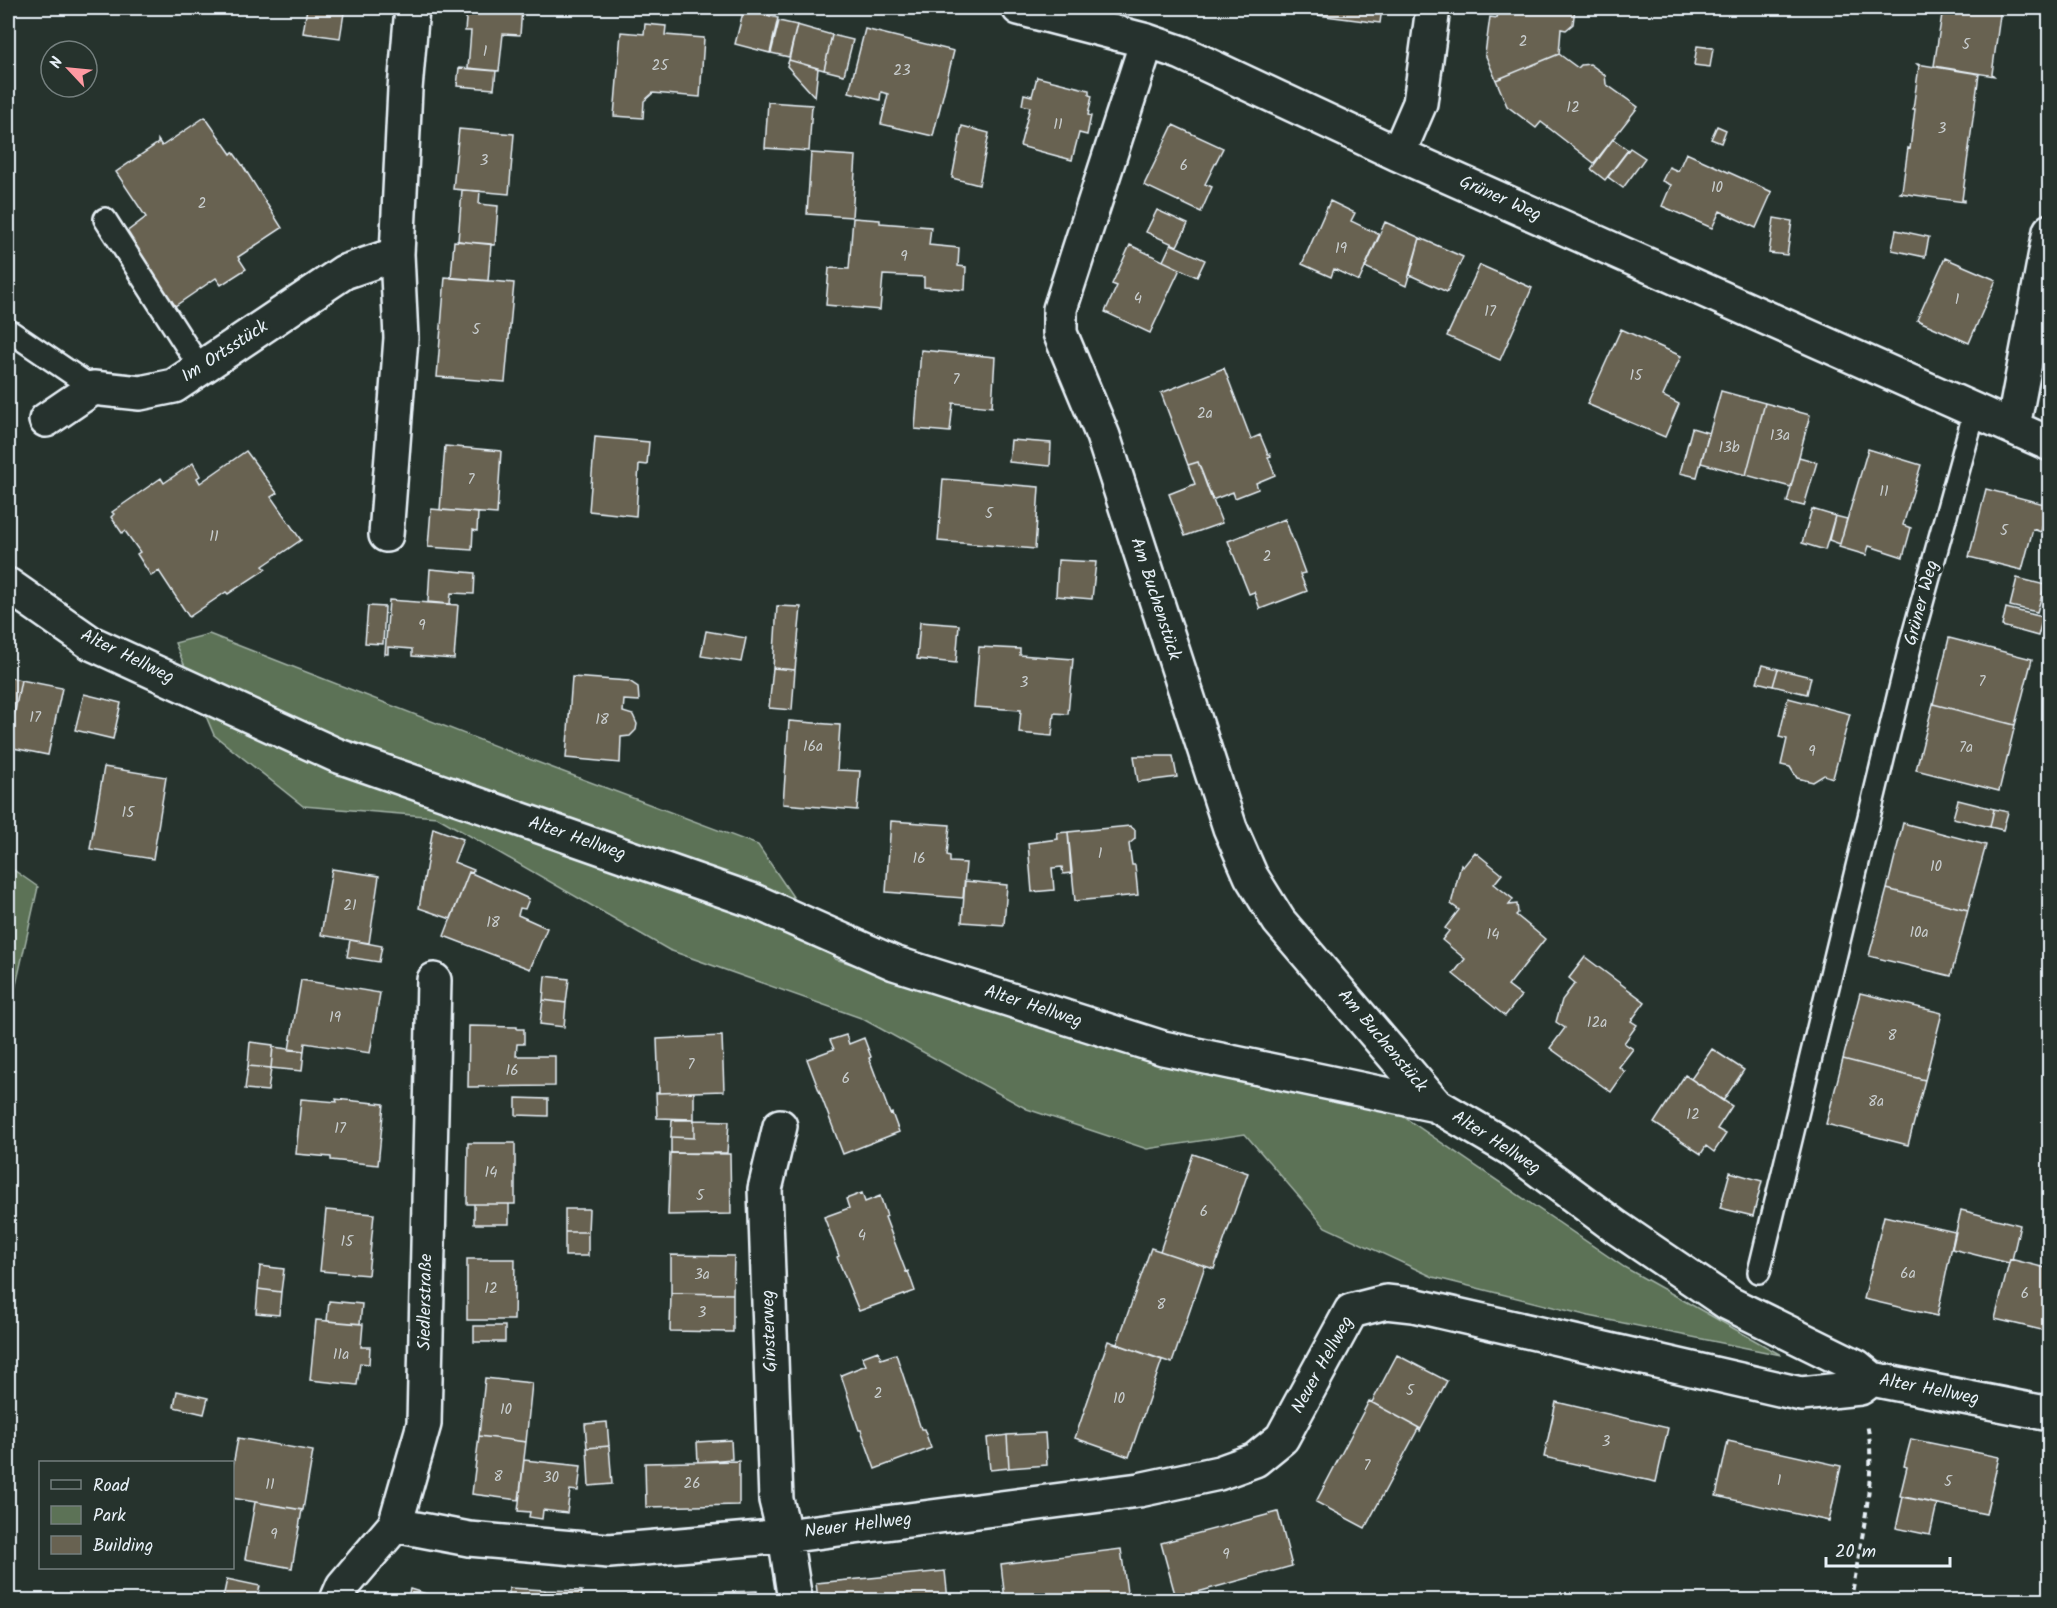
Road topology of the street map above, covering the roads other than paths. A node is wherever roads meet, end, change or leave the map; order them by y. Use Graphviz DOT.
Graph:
graph roads {
  1 [pos="412,8"];
  2 [pos="1019,8"];
  3 [pos="1433,8"];
  4 [pos="1147,41"];
  5 [pos="1398,154"];
  6 [pos="105,219"];
  7 [pos="2049,231"];
  8 [pos="397,254"];
  9 [pos="8,330"];
  10 [pos="201,369"];
  11 [pos="93,388"];
  12 [pos="1975,410"];
  13 [pos="46,420"];
  14 [pos="2013,428"];
  15 [pos="2049,444"];
  16 [pos="386,535"];
  17 [pos="8,585"];
  18 [pos="434,980"];
  19 [pos="1436,1105"];
  20 [pos="780,1126"];
  21 [pos="1759,1272"];
  22 [pos="1866,1383"];
  23 [pos="2049,1414"];
  24 [pos="395,1525"];
  25 [pos="785,1536"];
  26 [pos="337,1600"];
  27 [pos="795,1600"];
  1 -- 8 [label="street"];
  2 -- 4 [label="street, Grüner Weg"];
  3 -- 5 [label="street"];
  4 -- 5 [label="street, Grüner Weg"];
  4 -- 19 [label="street, Am Buchenstück"];
  5 -- 12 [label="street, Grüner Weg"];
  6 -- 10 [label="lane"];
  7 -- 14 [label="street"];
  8 -- 10 [label="street, Im Ortsstück"];
  8 -- 16 [label="street"];
  9 -- 11 [label="lane"];
  10 -- 11 [label="street, Im Ortsstück"];
  11 -- 13 [label="street"];
  12 -- 14 [label="street, Grüner Weg"];
  12 -- 21 [label="lane, Grüner Weg"];
  14 -- 15 [label="street, Grüner Weg"];
  17 -- 19 [label="street, Alter Hellweg"];
  18 -- 24 [label="street, Siedlerstraße"];
  19 -- 22 [label="street, Alter Hellweg"];
  20 -- 25 [label="street, Ginsterweg"];
  22 -- 23 [label="street, Alter Hellweg"];
  22 -- 25 [label="street, Neuer Hellweg"];
  24 -- 25 [label="street, Neuer Hellweg"];
  24 -- 26 [label="street, Siedlerstraße"];
  25 -- 27 [label="street, Neuer Hellweg"];
}
